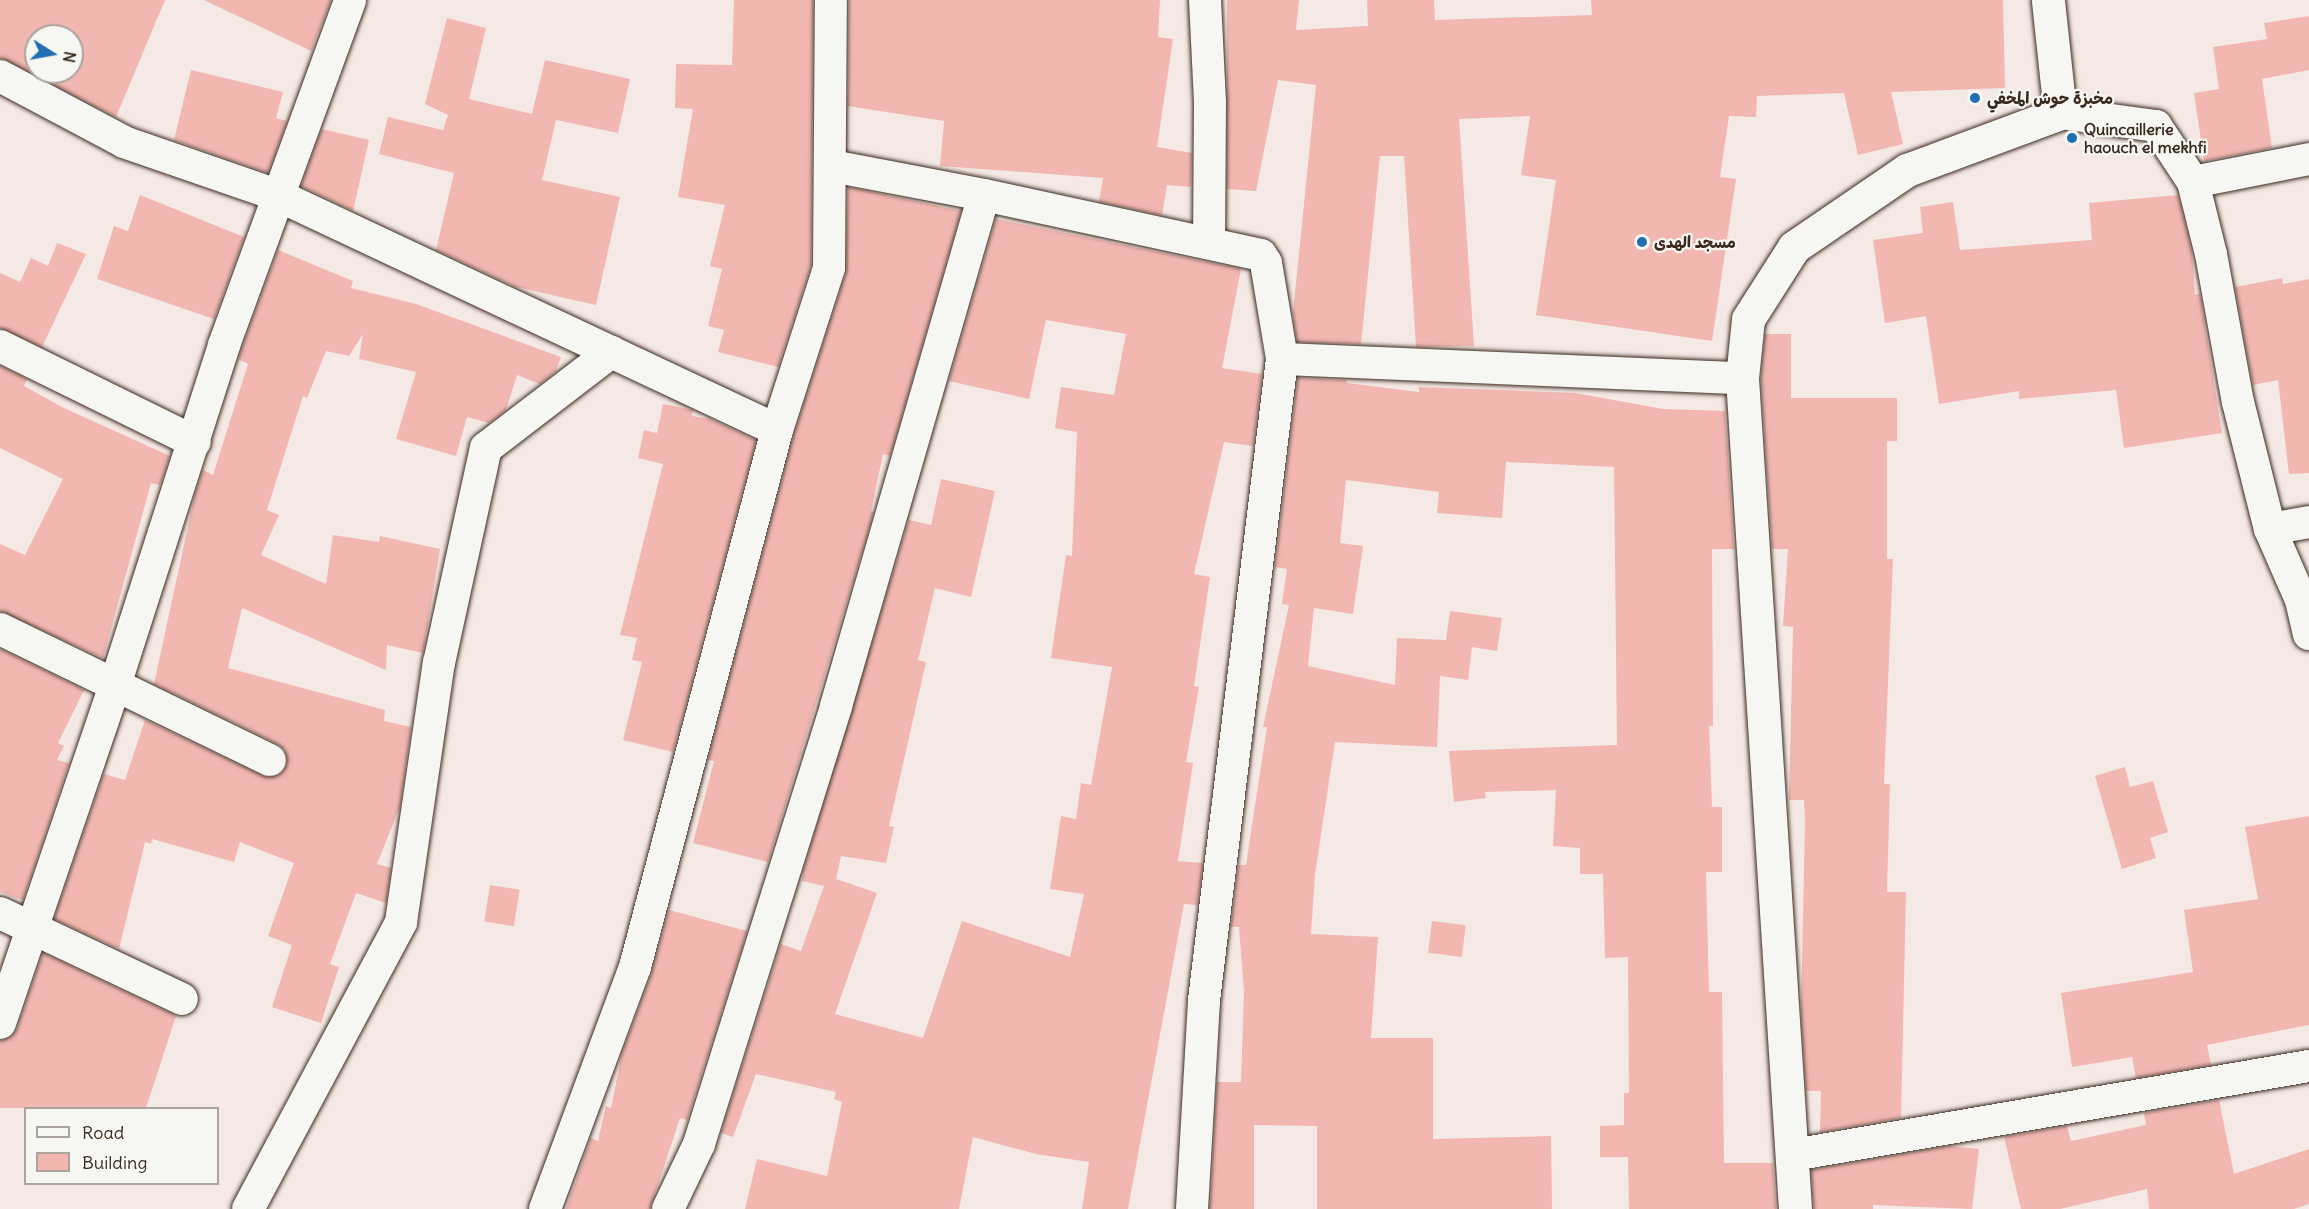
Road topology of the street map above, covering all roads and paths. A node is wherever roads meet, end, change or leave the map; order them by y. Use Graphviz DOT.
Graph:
graph roads {
  1 [pos="350,0"];
  2 [pos="831,0"];
  3 [pos="1205,0"];
  4 [pos="2048,0"];
  5 [pos="0,76"];
  6 [pos="2060,113"];
  7 [pos="2309,159"];
  8 [pos="832,166"];
  9 [pos="2193,182"];
  10 [pos="277,195"];
  11 [pos="984,195"];
  12 [pos="1209,242"];
  13 [pos="0,346"];
  14 [pos="612,352"];
  15 [pos="1282,359"];
  16 [pos="1742,378"];
  17 [pos="777,430"];
  18 [pos="195,442"];
  19 [pos="2309,522"];
  20 [pos="2270,530"];
  21 [pos="0,629"];
  22 [pos="2309,634"];
  23 [pos="115,685"];
  24 [pos="270,760"];
  25 [pos="0,913"];
  26 [pos="30,927"];
  27 [pos="182,999"];
  28 [pos="0,1023"];
  29 [pos="2309,1066"];
  30 [pos="1793,1155"];
  31 [pos="248,1209"];
  32 [pos="545,1209"];
  33 [pos="668,1209"];
  34 [pos="1192,1209"];
  35 [pos="1795,1209"];
  1 -- 10 [label="street"];
  2 -- 8 [label="street"];
  3 -- 12 [label="street"];
  4 -- 6 [label="street"];
  5 -- 10 [label="street"];
  6 -- 9 [label="street"];
  6 -- 16 [label="street"];
  7 -- 9 [label="street"];
  8 -- 11 [label="street"];
  8 -- 17 [label="street"];
  9 -- 20 [label="street"];
  10 -- 14 [label="street"];
  10 -- 18 [label="street"];
  11 -- 12 [label="street"];
  11 -- 33 [label="street"];
  12 -- 15 [label="street"];
  13 -- 18 [label="street"];
  14 -- 17 [label="street"];
  14 -- 31 [label="street"];
  15 -- 16 [label="street"];
  15 -- 34 [label="street"];
  16 -- 30 [label="street"];
  17 -- 32 [label="street"];
  18 -- 23 [label="street"];
  19 -- 20 [label="street"];
  20 -- 22 [label="street"];
  21 -- 23 [label="street"];
  23 -- 24 [label="street"];
  23 -- 26 [label="street"];
  25 -- 26 [label="street"];
  26 -- 27 [label="street"];
  26 -- 28 [label="street"];
  29 -- 30 [label="street"];
  30 -- 35 [label="street"];
}
